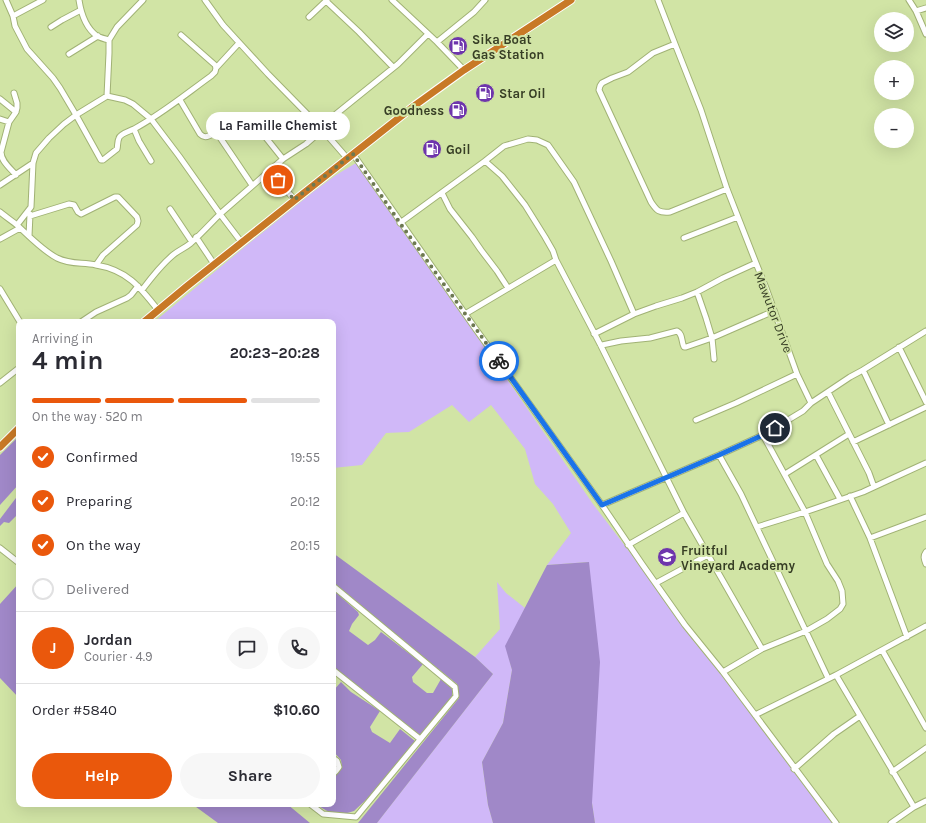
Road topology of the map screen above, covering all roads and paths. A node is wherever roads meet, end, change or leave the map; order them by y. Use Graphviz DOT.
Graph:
graph roads {
  1 [pos="6,0"];
  2 [pos="43,0"];
  3 [pos="79,0"];
  4 [pos="143,0"];
  5 [pos="205,0"];
  6 [pos="392,0"];
  7 [pos="485,0"];
  8 [pos="571,0"];
  9 [pos="658,0"];
  10 [pos="909,0"];
  11 [pos="326,1"];
  12 [pos="926,8"];
  13 [pos="81,10"];
  14 [pos="916,11"];
  15 [pos="13,16"];
  16 [pos="309,17"];
  17 [pos="51,27"];
  18 [pos="428,34"];
  19 [pos="926,34"];
  20 [pos="98,36"];
  21 [pos="181,36"];
  22 [pos="109,40"];
  23 [pos="437,42"];
  24 [pos="239,43"];
  25 [pos="675,44"];
  26 [pos="69,54"];
  27 [pos="393,67"];
  28 [pos="216,68"];
  29 [pos="464,70"];
  30 [pos="14,93"];
  31 [pos="107,96"];
  32 [pos="0,99"];
  33 [pos="180,100"];
  34 [pos="16,112"];
  35 [pos="76,115"];
  36 [pos="0,119"];
  37 [pos="151,119"];
  38 [pos="9,122"];
  39 [pos="321,128"];
  40 [pos="134,129"];
  41 [pos="259,129"];
  42 [pos="350,156"];
  43 [pos="283,159"];
  44 [pos="151,161"];
  45 [pos="485,161"];
  46 [pos="33,163"];
  47 [pos="269,171"];
  48 [pos="16,175"];
  49 [pos="252,185"];
  50 [pos="0,186"];
  51 [pos="727,189"];
  52 [pos="442,193"];
  53 [pos="294,200"];
  54 [pos="31,207"];
  55 [pos="170,209"];
  56 [pos="0,212"];
  57 [pos="220,214"];
  58 [pos="30,216"];
  59 [pos="738,217"];
  60 [pos="400,223"];
  61 [pos="18,226"];
  62 [pos="29,236"];
  63 [pos="684,238"];
  64 [pos="0,239"];
  65 [pos="194,239"];
  66 [pos="242,243"];
  67 [pos="556,260"];
  68 [pos="756,263"];
  69 [pos="214,264"];
  70 [pos="96,265"];
  71 [pos="140,288"];
  72 [pos="508,288"];
  73 [pos="0,289"];
  74 [pos="697,292"];
  75 [pos="2,296"];
  76 [pos="158,310"];
  77 [pos="774,311"];
  78 [pos="465,314"];
  79 [pos="634,314"];
  80 [pos="18,319"];
  81 [pos="86,319"];
  82 [pos="148,319"];
  83 [pos="926,331"];
  84 [pos="594,334"];
  85 [pos="712,338"];
  86 [pos="600,344"];
  87 [pos="899,347"];
  88 [pos="714,359"];
  89 [pos="16,370"];
  90 [pos="863,370"];
  91 [pos="797,374"];
  92 [pos="0,383"];
  93 [pos="828,392"];
  94 [pos="926,402"];
  95 [pos="811,403"];
  96 [pos="926,407"];
  97 [pos="696,420"];
  98 [pos="889,425"];
  99 [pos="16,431"];
  100 [pos="849,434"];
  101 [pos="763,435"];
  102 [pos="853,442"];
  103 [pos="0,447"];
  104 [pos="719,455"];
  105 [pos="816,455"];
  106 [pos="926,463"];
  107 [pos="784,474"];
  108 [pos="666,478"];
  109 [pos="874,487"];
  110 [pos="850,496"];
  111 [pos="840,500"];
  112 [pos="602,505"];
  113 [pos="805,512"];
  114 [pos="684,513"];
  115 [pos="926,516"];
  116 [pos="757,527"];
  117 [pos="870,538"];
  118 [pos="628,545"];
  119 [pos="0,548"];
  120 [pos="926,552"];
  121 [pos="708,555"];
  122 [pos="16,561"];
  123 [pos="926,564"];
  124 [pos="656,583"];
  125 [pos="336,588"];
  126 [pos="926,626"];
  127 [pos="806,631"];
  128 [pos="907,637"];
  129 [pos="762,649"];
  130 [pos="882,650"];
  131 [pos="336,672"];
  132 [pos="723,672"];
  133 [pos="836,675"];
  134 [pos="828,678"];
  135 [pos="755,715"];
  136 [pos="860,716"];
  137 [pos="926,728"];
  138 [pos="420,739"];
  139 [pos="926,748"];
  140 [pos="336,760"];
  141 [pos="794,769"];
  142 [pos="336,771"];
  143 [pos="892,772"];
  144 [pos="926,801"];
  145 [pos="314,807"];
  146 [pos="914,808"];
  147 [pos="836,823"];
  148 [pos="891,823"];
  1 -- 15 [label="street"];
  2 -- 15 [label="street"];
  3 -- 13 [label="street"];
  4 -- 22 [label="street"];
  5 -- 24 [label="street"];
  6 -- 18 [label="street"];
  7 -- 23 [label="street"];
  8 -- 29 [label="highway"];
  9 -- 25 [label="street, Mawutor Drive"];
  10 -- 14 [label="street"];
  11 -- 16 [label="street"];
  11 -- 27 [label="street"];
  12 -- 14 [label="street"];
  13 -- 17 [label="street"];
  13 -- 20 [label="street"];
  14 -- 19 [label="street"];
  15 -- 35 [label="street"];
  18 -- 23 [label="street"];
  18 -- 27 [label="street"];
  20 -- 22 [label="street"];
  20 -- 26 [label="street"];
  21 -- 28 [label="street"];
  22 -- 31 [label="street"];
  23 -- 29 [label="street"];
  24 -- 28 [label="street"];
  24 -- 39 [label="street"];
  25 -- 51 [label="street, Mawutor Drive"];
  25 -- 51 [label="street"];
  27 -- 39 [label="street"];
  28 -- 33 [label="street"];
  29 -- 42 [label="highway"];
  30 -- 34 [label="street"];
  31 -- 35 [label="street"];
  31 -- 37 [label="street"];
  32 -- 34 [label="street"];
  33 -- 37 [label="street"];
  33 -- 49 [label="street"];
  34 -- 38 [label="street"];
  35 -- 40 [label="street"];
  35 -- 46 [label="street"];
  36 -- 38 [label="street"];
  37 -- 40 [label="street"];
  37 -- 57 [label="street"];
  38 -- 48 [label="street"];
  39 -- 42 [label="street"];
  39 -- 43 [label="street"];
  40 -- 44 [label="street"];
  41 -- 43 [label="street"];
  42 -- 53 [label="highway"];
  42 -- 60 [label="street"];
  43 -- 47 [label="street"];
  45 -- 52 [label="street"];
  45 -- 67 [label="street"];
  45 -- 79 [label="street"];
  46 -- 48 [label="street"];
  46 -- 54 [label="street"];
  47 -- 49 [label="street"];
  47 -- 53 [label="street"];
  48 -- 50 [label="street"];
  49 -- 57 [label="street"];
  51 -- 59 [label="street, Mawutor Drive"];
  52 -- 60 [label="street"];
  52 -- 72 [label="street"];
  53 -- 66 [label="highway"];
  54 -- 58 [label="street"];
  54 -- 61 [label="street"];
  55 -- 65 [label="street"];
  56 -- 61 [label="street"];
  57 -- 65 [label="street"];
  57 -- 66 [label="street"];
  58 -- 62 [label="street"];
  58 -- 70 [label="street"];
  59 -- 63 [label="street"];
  59 -- 68 [label="street, Mawutor Drive"];
  60 -- 78 [label="street"];
  61 -- 62 [label="street"];
  61 -- 64 [label="street"];
  62 -- 70 [label="street"];
  65 -- 69 [label="street"];
  65 -- 71 [label="street"];
  66 -- 69 [label="highway"];
  67 -- 72 [label="street"];
  67 -- 84 [label="street"];
  68 -- 74 [label="street"];
  68 -- 77 [label="street, Mawutor Drive"];
  69 -- 76 [label="highway"];
  70 -- 71 [label="street"];
  71 -- 76 [label="street"];
  71 -- 81 [label="street"];
  72 -- 78 [label="street"];
  73 -- 75 [label="street"];
  74 -- 79 [label="street"];
  74 -- 85 [label="street"];
  75 -- 80 [label="street"];
  76 -- 82 [label="highway"];
  77 -- 85 [label="street"];
  77 -- 91 [label="street, Mawutor Drive"];
  78 -- 112 [label="street"];
  79 -- 84 [label="street"];
  83 -- 87 [label="street"];
  84 -- 86 [label="street"];
  85 -- 86 [label="street"];
  85 -- 88 [label="street"];
  86 -- 108 [label="street"];
  87 -- 90 [label="street"];
  87 -- 94 [label="street"];
  89 -- 92 [label="street"];
  90 -- 93 [label="street"];
  90 -- 98 [label="street"];
  91 -- 95 [label="street, Mawutor Drive"];
  91 -- 97 [label="street"];
  93 -- 95 [label="street"];
  93 -- 100 [label="street"];
  95 -- 101 [label="street"];
  96 -- 98 [label="street"];
  98 -- 102 [label="street"];
  99 -- 103 [label="highway"];
  100 -- 102 [label="street"];
  100 -- 105 [label="street"];
  101 -- 104 [label="street"];
  101 -- 107 [label="street"];
  102 -- 109 [label="street"];
  104 -- 108 [label="street"];
  104 -- 116 [label="street"];
  105 -- 107 [label="street"];
  105 -- 111 [label="street"];
  106 -- 109 [label="street"];
  107 -- 113 [label="street"];
  108 -- 112 [label="street"];
  108 -- 114 [label="street"];
  109 -- 110 [label="street"];
  110 -- 111 [label="street"];
  110 -- 117 [label="street"];
  111 -- 113 [label="street"];
  112 -- 118 [label="street"];
  113 -- 116 [label="street"];
  113 -- 127 [label="street"];
  114 -- 118 [label="street"];
  114 -- 121 [label="street"];
  115 -- 117 [label="street"];
  116 -- 127 [label="street"];
  117 -- 128 [label="street"];
  118 -- 124 [label="street"];
  119 -- 122 [label="street"];
  120 -- 123 [label="street"];
  121 -- 124 [label="street"];
  121 -- 129 [label="street"];
  124 -- 132 [label="street"];
  125 -- 138 [label="street"];
  126 -- 128 [label="street"];
  127 -- 129 [label="street"];
  127 -- 134 [label="street"];
  128 -- 130 [label="street"];
  129 -- 132 [label="street"];
  130 -- 133 [label="street"];
  130 -- 137 [label="street"];
  131 -- 138 [label="street"];
  132 -- 135 [label="street"];
  133 -- 134 [label="street"];
  133 -- 136 [label="street"];
  134 -- 135 [label="street"];
  135 -- 141 [label="street"];
  136 -- 141 [label="street"];
  136 -- 143 [label="street"];
  138 -- 145 [label="street"];
  139 -- 143 [label="street"];
  140 -- 142 [label="street"];
  141 -- 147 [label="street"];
  143 -- 146 [label="street"];
  144 -- 146 [label="street"];
  146 -- 148 [label="street"];
}
